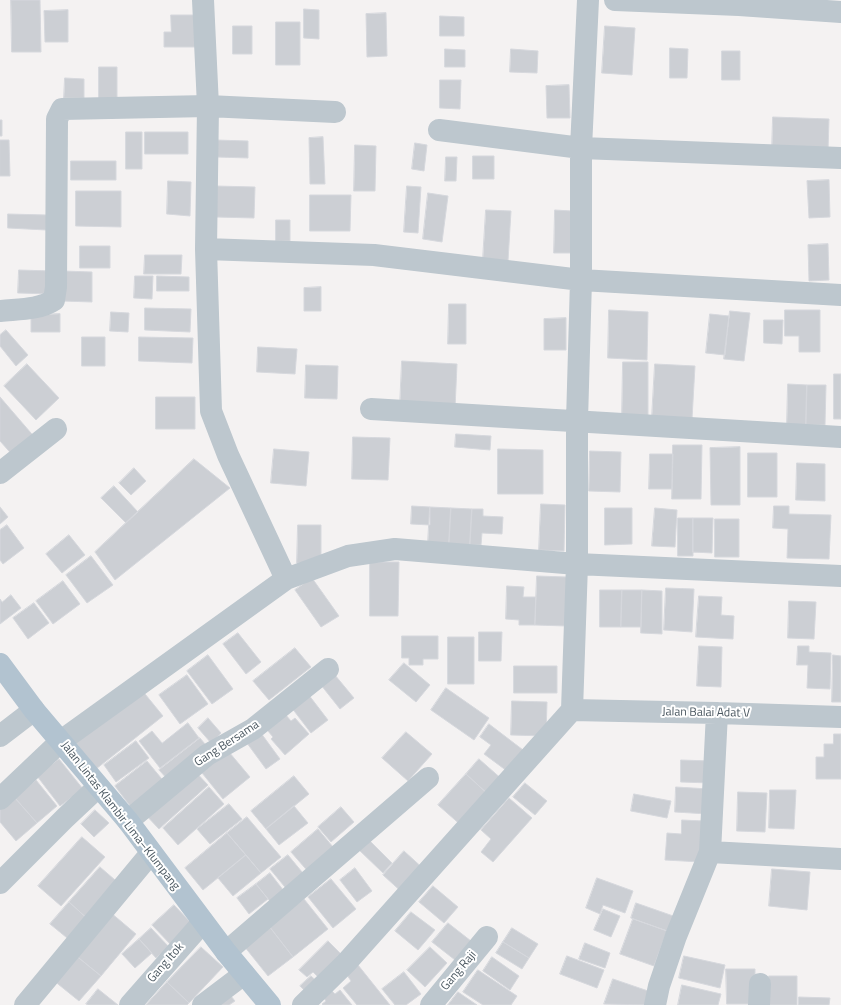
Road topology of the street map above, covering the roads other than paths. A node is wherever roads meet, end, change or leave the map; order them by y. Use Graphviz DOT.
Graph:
graph roads {
  1 [pos="203,0"];
  2 [pos="588,0"];
  3 [pos="615,0"];
  4 [pos="739,2"];
  5 [pos="841,12"];
  6 [pos="208,106"];
  7 [pos="335,112"];
  8 [pos="439,130"];
  9 [pos="581,148"];
  10 [pos="841,158"];
  11 [pos="206,249"];
  12 [pos="581,280"];
  13 [pos="841,295"];
  14 [pos="0,312"];
  15 [pos="371,409"];
  16 [pos="577,421"];
  17 [pos="56,429"];
  18 [pos="841,437"];
  19 [pos="0,473"];
  20 [pos="577,564"];
  21 [pos="841,576"];
  22 [pos="286,579"];
  23 [pos="0,664"];
  24 [pos="328,668"];
  25 [pos="34,710"];
  26 [pos="572,710"];
  27 [pos="717,713"];
  28 [pos="841,717"];
  29 [pos="0,736"];
  30 [pos="61,741"];
  31 [pos="428,778"];
  32 [pos="98,787"];
  33 [pos="0,799"];
  34 [pos="128,821"];
  35 [pos="710,852"];
  36 [pos="151,853"];
  37 [pos="841,859"];
  38 [pos="0,883"];
  39 [pos="203,922"];
  40 [pos="487,937"];
  41 [pos="226,952"];
  42 [pos="244,974"];
  43 [pos="25,1005"];
  44 [pos="130,1005"];
  45 [pos="203,1005"];
  46 [pos="270,1005"];
  47 [pos="303,1005"];
  48 [pos="431,1005"];
  49 [pos="655,1005"];
  1 -- 6 [label="street"];
  2 -- 9 [label="street"];
  3 -- 4 [label="street"];
  4 -- 5 [label="street"];
  6 -- 7 [label="street"];
  6 -- 11 [label="street"];
  6 -- 14 [label="street"];
  8 -- 9 [label="street"];
  9 -- 10 [label="street"];
  9 -- 12 [label="street"];
  11 -- 12 [label="street"];
  11 -- 22 [label="street"];
  12 -- 13 [label="street"];
  12 -- 16 [label="street"];
  15 -- 16 [label="street"];
  16 -- 18 [label="street"];
  16 -- 20 [label="street"];
  17 -- 19 [label="street"];
  20 -- 21 [label="street"];
  20 -- 22 [label="street"];
  20 -- 26 [label="street"];
  22 -- 30 [label="street"];
  23 -- 25 [label="main road, Jalan Lintas Klambir Lima–Klumpang"];
  24 -- 34 [label="street, Gang Bersama"];
  25 -- 29 [label="street"];
  25 -- 30 [label="main road, Jalan Lintas Klambir Lima–Klumpang"];
  26 -- 27 [label="street, Jalan Balai Adat V"];
  26 -- 47 [label="street"];
  27 -- 28 [label="street, Jalan Balai Adat V"];
  27 -- 35 [label="street"];
  30 -- 32 [label="main road, Jalan Lintas Klambir Lima–Klumpang"];
  30 -- 33 [label="street"];
  31 -- 41 [label="street"];
  32 -- 34 [label="main road, Jalan Lintas Klambir Lima–Klumpang"];
  32 -- 38 [label="street"];
  34 -- 36 [label="main road, Jalan Lintas Klambir Lima–Klumpang"];
  35 -- 37 [label="street"];
  35 -- 49 [label="street"];
  36 -- 39 [label="main road, Jalan Lintas Klambir Lima–Klumpang"];
  36 -- 43 [label="street"];
  39 -- 41 [label="main road, Jalan Lintas Klambir Lima–Klumpang"];
  39 -- 44 [label="street, Gang Itok"];
  40 -- 48 [label="street, Gang Raji"];
  41 -- 42 [label="main road, Jalan Lintas Klambir Lima–Klumpang"];
  42 -- 45 [label="street"];
  42 -- 46 [label="main road, Jalan Lintas Klambir Lima–Klumpang"];
}
